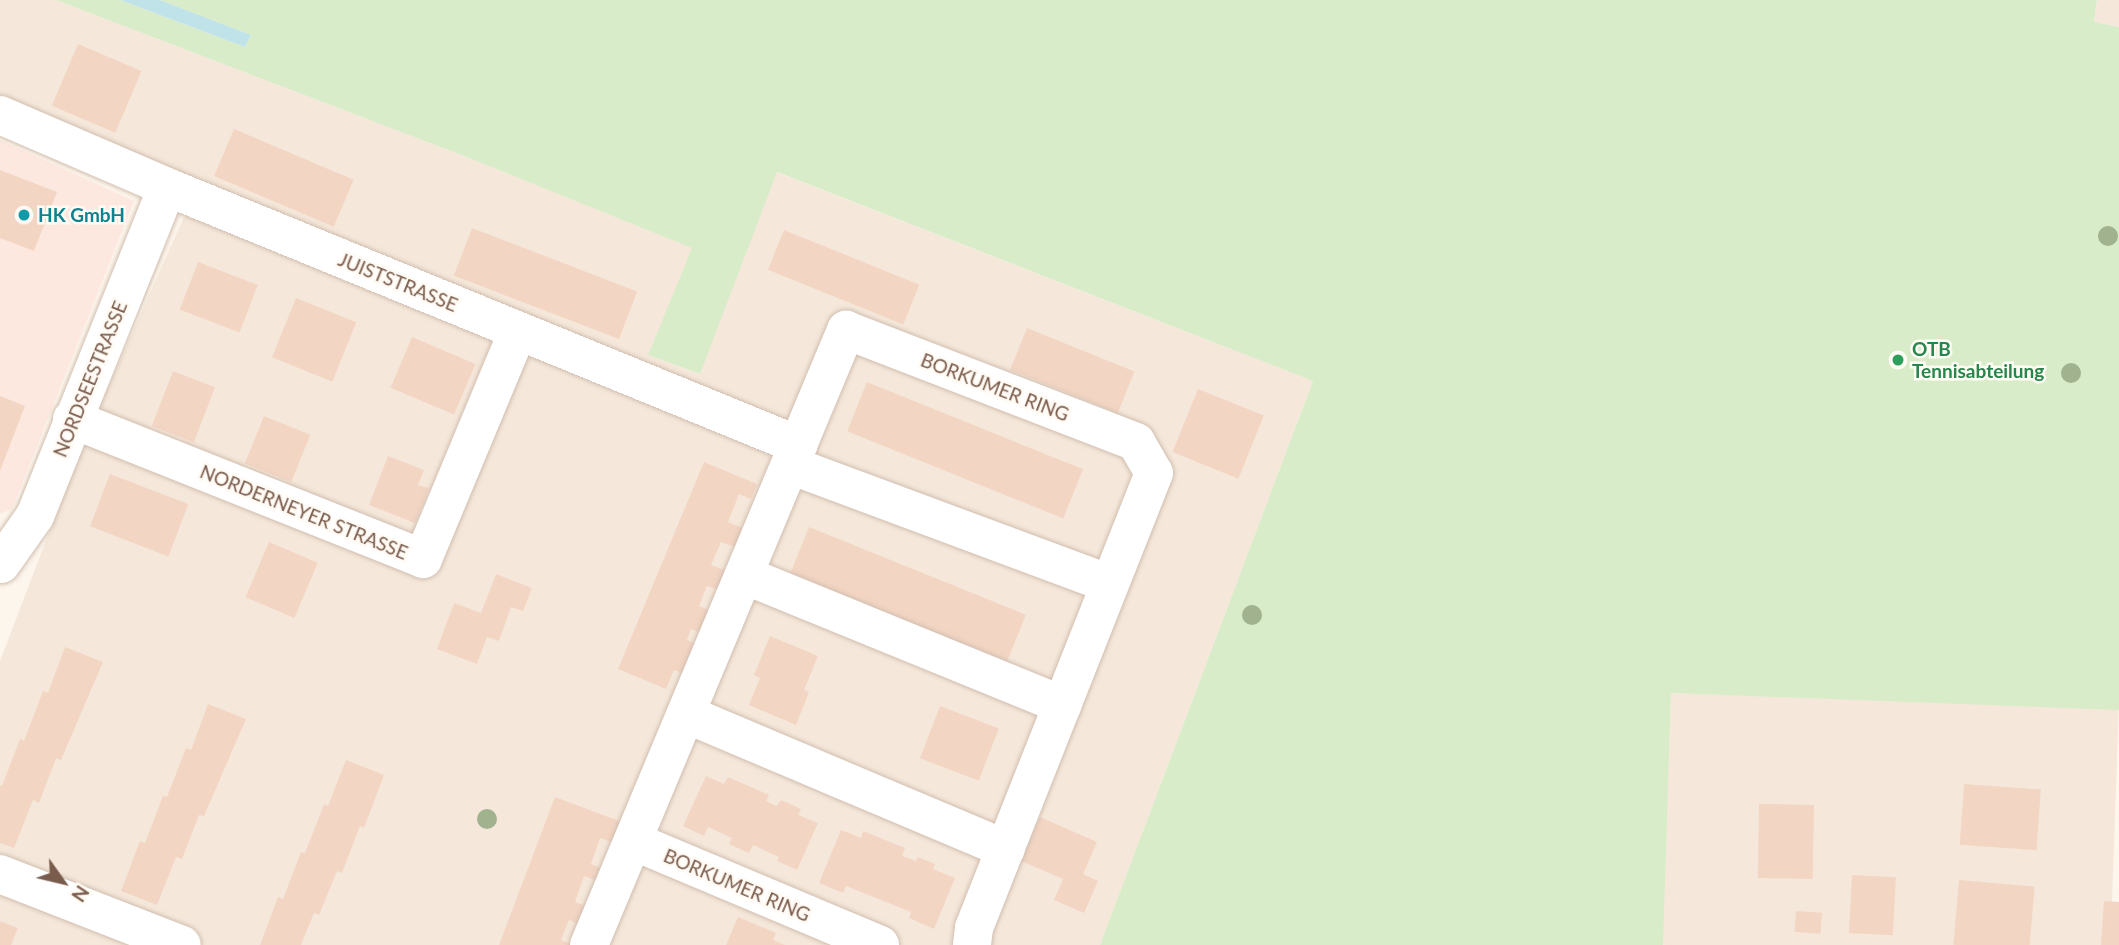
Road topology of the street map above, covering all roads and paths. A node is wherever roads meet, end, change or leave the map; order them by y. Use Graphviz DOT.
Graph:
graph roads {
  1 [pos="0,115"];
  2 [pos="167,187"];
  3 [pos="518,331"];
  4 [pos="72,419"];
  5 [pos="794,455"];
  6 [pos="0,563"];
  7 [pos="0,576"];
  8 [pos="744,576"];
  9 [pos="1110,584"];
  10 [pos="1062,705"];
  11 [pos="686,714"];
  12 [pos="633,841"];
  13 [pos="1006,849"];
  14 [pos="0,874"];
  15 [pos="182,945"];
  16 [pos="589,945"];
  17 [pos="880,945"];
  18 [pos="972,945"];
  1 -- 2 [label="street, JUISTSTRASSE"];
  2 -- 3 [label="street, JUISTSTRASSE"];
  2 -- 4 [label="street, NORDSEESTRASSE"];
  3 -- 4 [label="street, NORDERNEYER STRASSE"];
  3 -- 5 [label="street, JUISTSTRASSE"];
  4 -- 6 [label="street, NORDSEESTRASSE"];
  5 -- 8 [label="street, BORKUMER RING"];
  5 -- 9 [label="street"];
  5 -- 9 [label="street, BORKUMER RING"];
  6 -- 7 [label="street, NORDSEESTRASSE"];
  8 -- 10 [label="street"];
  8 -- 11 [label="street, BORKUMER RING"];
  9 -- 10 [label="street, BORKUMER RING"];
  10 -- 13 [label="street, BORKUMER RING"];
  11 -- 12 [label="street, BORKUMER RING"];
  11 -- 13 [label="street"];
  12 -- 16 [label="street, BORKUMER RING"];
  12 -- 17 [label="street, BORKUMER RING"];
  13 -- 18 [label="street, BORKUMER RING"];
  14 -- 15 [label="street"];
}
